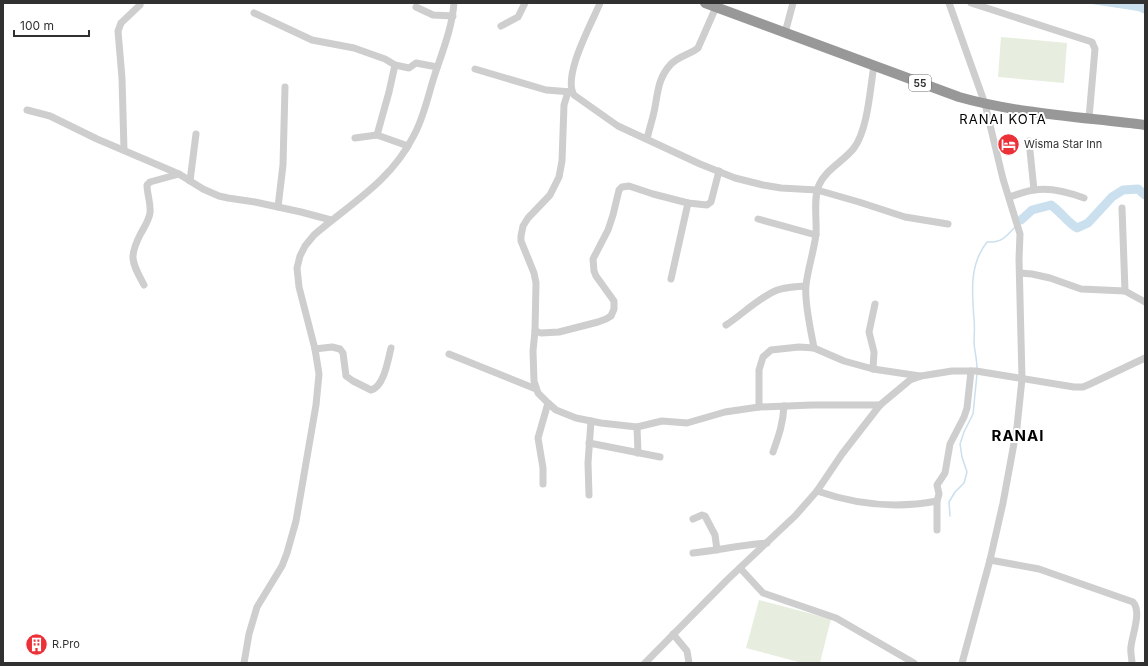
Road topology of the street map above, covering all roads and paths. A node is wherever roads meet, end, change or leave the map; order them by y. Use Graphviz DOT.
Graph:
graph roads {
  1 [pos="454,3"];
  2 [pos="526,3"];
  3 [pos="600,3"];
  4 [pos="705,3"];
  5 [pos="793,3"];
  6 [pos="949,3"];
  7 [pos="971,3"];
  8 [pos="140,5"];
  9 [pos="416,7"];
  10 [pos="716,7"];
  11 [pos="254,13"];
  12 [pos="453,16"];
  13 [pos="501,26"];
  14 [pos="784,32"];
  15 [pos="395,65"];
  16 [pos="874,65"];
  17 [pos="437,67"];
  18 [pos="475,69"];
  19 [pos="285,88"];
  20 [pos="570,92"];
  21 [pos="985,104"];
  22 [pos="27,110"];
  23 [pos="1089,118"];
  24 [pos="1145,125"];
  25 [pos="196,134"];
  26 [pos="377,135"];
  27 [pos="355,138"];
  28 [pos="647,139"];
  29 [pos="1029,141"];
  30 [pos="408,146"];
  31 [pos="124,150"];
  32 [pos="719,171"];
  33 [pos="179,174"];
  34 [pos="190,181"];
  35 [pos="816,190"];
  36 [pos="1034,190"];
  37 [pos="1009,197"];
  38 [pos="1084,198"];
  39 [pos="688,203"];
  40 [pos="278,207"];
  41 [pos="1122,208"];
  42 [pos="758,219"];
  43 [pos="331,220"];
  44 [pos="948,224"];
  45 [pos="816,235"];
  46 [pos="1020,273"];
  47 [pos="671,278"];
  48 [pos="144,285"];
  49 [pos="805,286"];
  50 [pos="1125,291"];
  51 [pos="1145,302"];
  52 [pos="875,304"];
  53 [pos="726,325"];
  54 [pos="535,331"];
  55 [pos="390,348"];
  56 [pos="814,348"];
  57 [pos="315,349"];
  58 [pos="449,354"];
  59 [pos="1145,358"];
  60 [pos="873,369"];
  61 [pos="973,371"];
  62 [pos="921,376"];
  63 [pos="1022,379"];
  64 [pos="536,389"];
  65 [pos="548,403"];
  66 [pos="880,405"];
  67 [pos="784,406"];
  68 [pos="760,407"];
  69 [pos="591,421"];
  70 [pos="637,427"];
  71 [pos="589,443"];
  72 [pos="773,452"];
  73 [pos="638,453"];
  74 [pos="660,457"];
  75 [pos="543,484"];
  76 [pos="817,491"];
  77 [pos="589,495"];
  78 [pos="937,501"];
  79 [pos="693,519"];
  80 [pos="937,530"];
  81 [pos="767,543"];
  82 [pos="717,550"];
  83 [pos="693,553"];
  84 [pos="990,560"];
  85 [pos="740,568"];
  86 [pos="673,634"];
  87 [pos="244,663"];
  88 [pos="645,663"];
  89 [pos="689,663"];
  90 [pos="914,663"];
  91 [pos="962,663"];
  92 [pos="1132,663"];
  1 -- 12 [label="street"];
  2 -- 13 [label="street"];
  3 -- 20 [label="street"];
  4 -- 10 [label="highway, 55"];
  5 -- 14 [label="street"];
  6 -- 21 [label="street"];
  7 -- 23 [label="street"];
  8 -- 31 [label="street"];
  9 -- 12 [label="street"];
  10 -- 14 [label="highway, 55"];
  10 -- 28 [label="street"];
  11 -- 15 [label="street"];
  12 -- 17 [label="street"];
  14 -- 16 [label="highway, 55"];
  15 -- 17 [label="street"];
  15 -- 26 [label="street"];
  16 -- 21 [label="highway, 55"];
  16 -- 35 [label="street"];
  17 -- 30 [label="street"];
  18 -- 20 [label="street"];
  19 -- 40 [label="street"];
  20 -- 28 [label="street"];
  20 -- 54 [label="street"];
  21 -- 23 [label="highway, 55"];
  21 -- 37 [label="street"];
  22 -- 31 [label="street"];
  23 -- 24 [label="highway, 55"];
  25 -- 34 [label="street"];
  26 -- 27 [label="street"];
  26 -- 30 [label="street"];
  28 -- 32 [label="street"];
  29 -- 36 [label="street"];
  30 -- 43 [label="street"];
  31 -- 33 [label="street"];
  32 -- 35 [label="street"];
  32 -- 39 [label="street"];
  33 -- 34 [label="street"];
  33 -- 48 [label="street"];
  34 -- 40 [label="street"];
  35 -- 44 [label="street"];
  35 -- 45 [label="street"];
  36 -- 37 [label="street"];
  36 -- 38 [label="street"];
  37 -- 46 [label="street"];
  39 -- 47 [label="street"];
  39 -- 54 [label="street"];
  40 -- 43 [label="street"];
  41 -- 50 [label="street"];
  42 -- 45 [label="street"];
  43 -- 57 [label="street"];
  45 -- 49 [label="street"];
  46 -- 50 [label="street"];
  46 -- 63 [label="street"];
  49 -- 53 [label="street"];
  49 -- 56 [label="street"];
  50 -- 51 [label="street"];
  52 -- 60 [label="street"];
  54 -- 64 [label="street"];
  55 -- 57 [label="street"];
  56 -- 60 [label="street"];
  56 -- 68 [label="street"];
  57 -- 87 [label="street"];
  58 -- 64 [label="street"];
  59 -- 63 [label="street"];
  60 -- 62 [label="street"];
  61 -- 62 [label="street"];
  61 -- 63 [label="street"];
  61 -- 78 [label="street"];
  62 -- 66 [label="street"];
  63 -- 84 [label="street"];
  64 -- 65 [label="street"];
  65 -- 69 [label="street"];
  65 -- 75 [label="street"];
  66 -- 67 [label="street"];
  66 -- 76 [label="street"];
  67 -- 68 [label="street"];
  67 -- 72 [label="street"];
  68 -- 70 [label="street"];
  69 -- 70 [label="street"];
  69 -- 71 [label="street"];
  70 -- 73 [label="street"];
  71 -- 73 [label="street"];
  71 -- 77 [label="street"];
  73 -- 74 [label="street"];
  76 -- 78 [label="street"];
  76 -- 81 [label="street"];
  78 -- 80 [label="street"];
  79 -- 82 [label="street"];
  81 -- 82 [label="street"];
  81 -- 85 [label="street"];
  82 -- 83 [label="street"];
  84 -- 91 [label="street"];
  84 -- 92 [label="street"];
  85 -- 86 [label="street"];
  85 -- 90 [label="street"];
  86 -- 88 [label="street"];
  86 -- 89 [label="street"];
}
